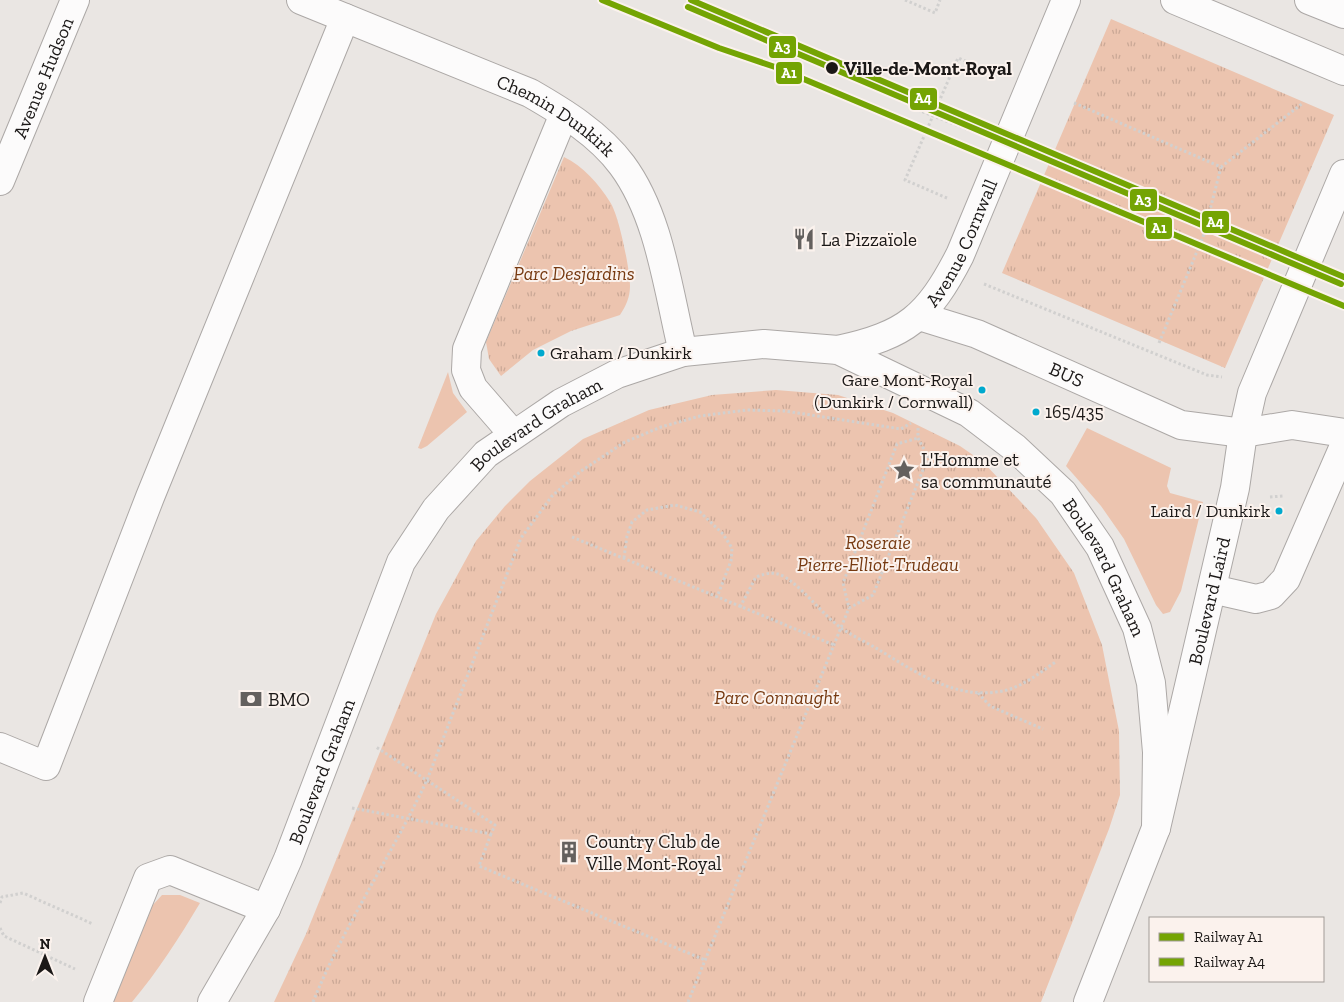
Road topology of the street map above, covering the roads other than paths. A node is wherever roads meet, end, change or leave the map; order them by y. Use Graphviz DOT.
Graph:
graph roads {
  1 [pos="75,0"];
  2 [pos="301,0"];
  3 [pos="1066,0"];
  4 [pos="1174,0"];
  5 [pos="1309,0"];
  6 [pos="1344,14"];
  7 [pos="345,18"];
  8 [pos="1344,71"];
  9 [pos="564,114"];
  10 [pos="1344,174"];
  11 [pos="0,181"];
  12 [pos="919,316"];
  13 [pos="838,350"];
  14 [pos="683,352"];
  15 [pos="1243,432"];
  16 [pos="1344,433"];
  17 [pos="514,434"];
  18 [pos="1344,446"];
  19 [pos="1212,589"];
  20 [pos="0,747"];
  21 [pos="1156,828"];
  22 [pos="266,909"];
  23 [pos="98,1002"];
  24 [pos="212,1002"];
  25 [pos="1088,1002"];
  1 -- 11 [label="street, Avenue Hudson"];
  2 -- 7 [label="street, Chemin Dunkirk"];
  3 -- 12 [label="street, Avenue Cornwall"];
  4 -- 8 [label="street"];
  5 -- 6 [label="street"];
  7 -- 9 [label="street, Chemin Dunkirk"];
  7 -- 20 [label="street"];
  9 -- 14 [label="street, Chemin Dunkirk"];
  9 -- 17 [label="street"];
  10 -- 15 [label="street, Boulevard Laird"];
  12 -- 13 [label="street, Avenue Cornwall"];
  12 -- 15 [label="street, BUS"];
  13 -- 14 [label="street, Boulevard Graham"];
  13 -- 21 [label="street, Boulevard Graham"];
  14 -- 17 [label="street, Boulevard Graham"];
  15 -- 16 [label="street"];
  15 -- 19 [label="street, Boulevard Laird"];
  17 -- 22 [label="street, Boulevard Graham"];
  18 -- 19 [label="street"];
  19 -- 21 [label="street, Boulevard Laird"];
  21 -- 25 [label="street, Boulevard Laird"];
  22 -- 23 [label="street"];
  22 -- 24 [label="street, Boulevard Graham"];
}
